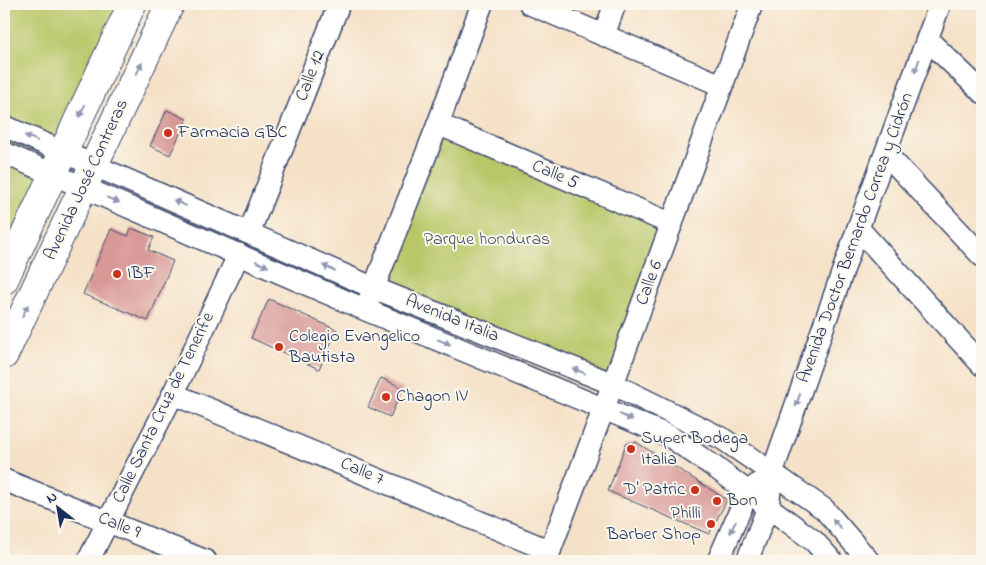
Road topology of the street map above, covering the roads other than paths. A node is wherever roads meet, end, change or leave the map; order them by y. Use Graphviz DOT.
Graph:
graph roads {
  1 [pos="132,4"];
  2 [pos="170,4"];
  3 [pos="339,4"];
  4 [pos="482,4"];
  5 [pos="530,4"];
  6 [pos="615,4"];
  7 [pos="752,4"];
  8 [pos="940,4"];
  9 [pos="604,35"];
  10 [pos="927,39"];
  11 [pos="723,86"];
  12 [pos="982,92"];
  13 [pos="438,124"];
  14 [pos="4,126"];
  15 [pos="4,153"];
  16 [pos="886,154"];
  17 [pos="58,163"];
  18 [pos="88,176"];
  19 [pos="672,224"];
  20 [pos="858,228"];
  21 [pos="249,233"];
  22 [pos="239,254"];
  23 [pos="982,256"];
  24 [pos="4,280"];
  25 [pos="374,288"];
  26 [pos="366,310"];
  27 [pos="4,356"];
  28 [pos="982,364"];
  29 [pos="613,384"];
  30 [pos="174,394"];
  31 [pos="604,408"];
  32 [pos="772,473"];
  33 [pos="4,480"];
  34 [pos="748,492"];
  35 [pos="768,507"];
  36 [pos="108,522"];
  37 [pos="548,556"];
  38 [pos="88,561"];
  39 [pos="206,561"];
  40 [pos="718,561"];
  41 [pos="746,561"];
  42 [pos="832,561"];
  43 [pos="869,561"];
  1 -- 17 [label="main road, Avenida José Contreras, one-way"];
  18 -- 2 [label="main road, Avenida José Contreras, one-way"];
  3 -- 21 [label="street, Calle 12"];
  4 -- 13 [label="street"];
  5 -- 9 [label="street"];
  6 -- 9 [label="street"];
  7 -- 11 [label="street, Calle 6"];
  8 -- 10 [label="street, Avenida Doctor Bernardo Correa y Cidrón"];
  9 -- 11 [label="street"];
  10 -- 12 [label="street"];
  10 -- 16 [label="street, Avenida Doctor Bernardo Correa y Cidrón, one-way"];
  11 -- 19 [label="street, Calle 6"];
  13 -- 19 [label="street, Calle 5"];
  13 -- 25 [label="street"];
  17 -- 14 [label="street, Avenida Italia, one-way"];
  15 -- 17 [label="street, Avenida Italia"];
  16 -- 20 [label="street, Avenida Doctor Bernardo Correa y Cidrón"];
  16 -- 23 [label="street"];
  17 -- 18 [label="street, Avenida Italia"];
  17 -- 24 [label="main road, Avenida José Contreras"];
  21 -- 18 [label="street, Avenida Italia, one-way"];
  18 -- 22 [label="street, Avenida Italia, one-way"];
  27 -- 18 [label="main road, Avenida José Contreras, one-way"];
  19 -- 29 [label="street, Calle 6"];
  20 -- 28 [label="street"];
  20 -- 32 [label="street, Avenida Doctor Bernardo Correa y Cidrón, one-way"];
  25 -- 21 [label="street, Avenida Italia, one-way"];
  22 -- 26 [label="street, Avenida Italia, one-way"];
  22 -- 30 [label="street, Calle Santa Cruz de Tenerife"];
  25 -- 26 [label="street"];
  29 -- 25 [label="street, Avenida Italia, one-way"];
  26 -- 31 [label="street, Avenida Italia, one-way"];
  29 -- 31 [label="street, Calle 6"];
  29 -- 32 [label="street, Avenida Italia"];
  30 -- 36 [label="street, Calle Santa Cruz de Tenerife"];
  30 -- 37 [label="street, Calle 7"];
  31 -- 34 [label="street, Avenida Italia, one-way"];
  31 -- 37 [label="street, Calle 6"];
  32 -- 34 [label="street"];
  32 -- 35 [label="street, Avenida Doctor Bernardo Correa y Cidrón"];
  43 -- 32 [label="street, Avenida Italia, one-way"];
  33 -- 36 [label="street, Calle 9"];
  34 -- 35 [label="street, Avenida Italia"];
  34 -- 40 [label="street, one-way"];
  35 -- 41 [label="street, Avenida Doctor Bernardo Correa y Cidrón"];
  35 -- 42 [label="street, Avenida Italia"];
  36 -- 38 [label="street, Calle Santa Cruz de Tenerife"];
  36 -- 39 [label="street, Calle 9"];
}
